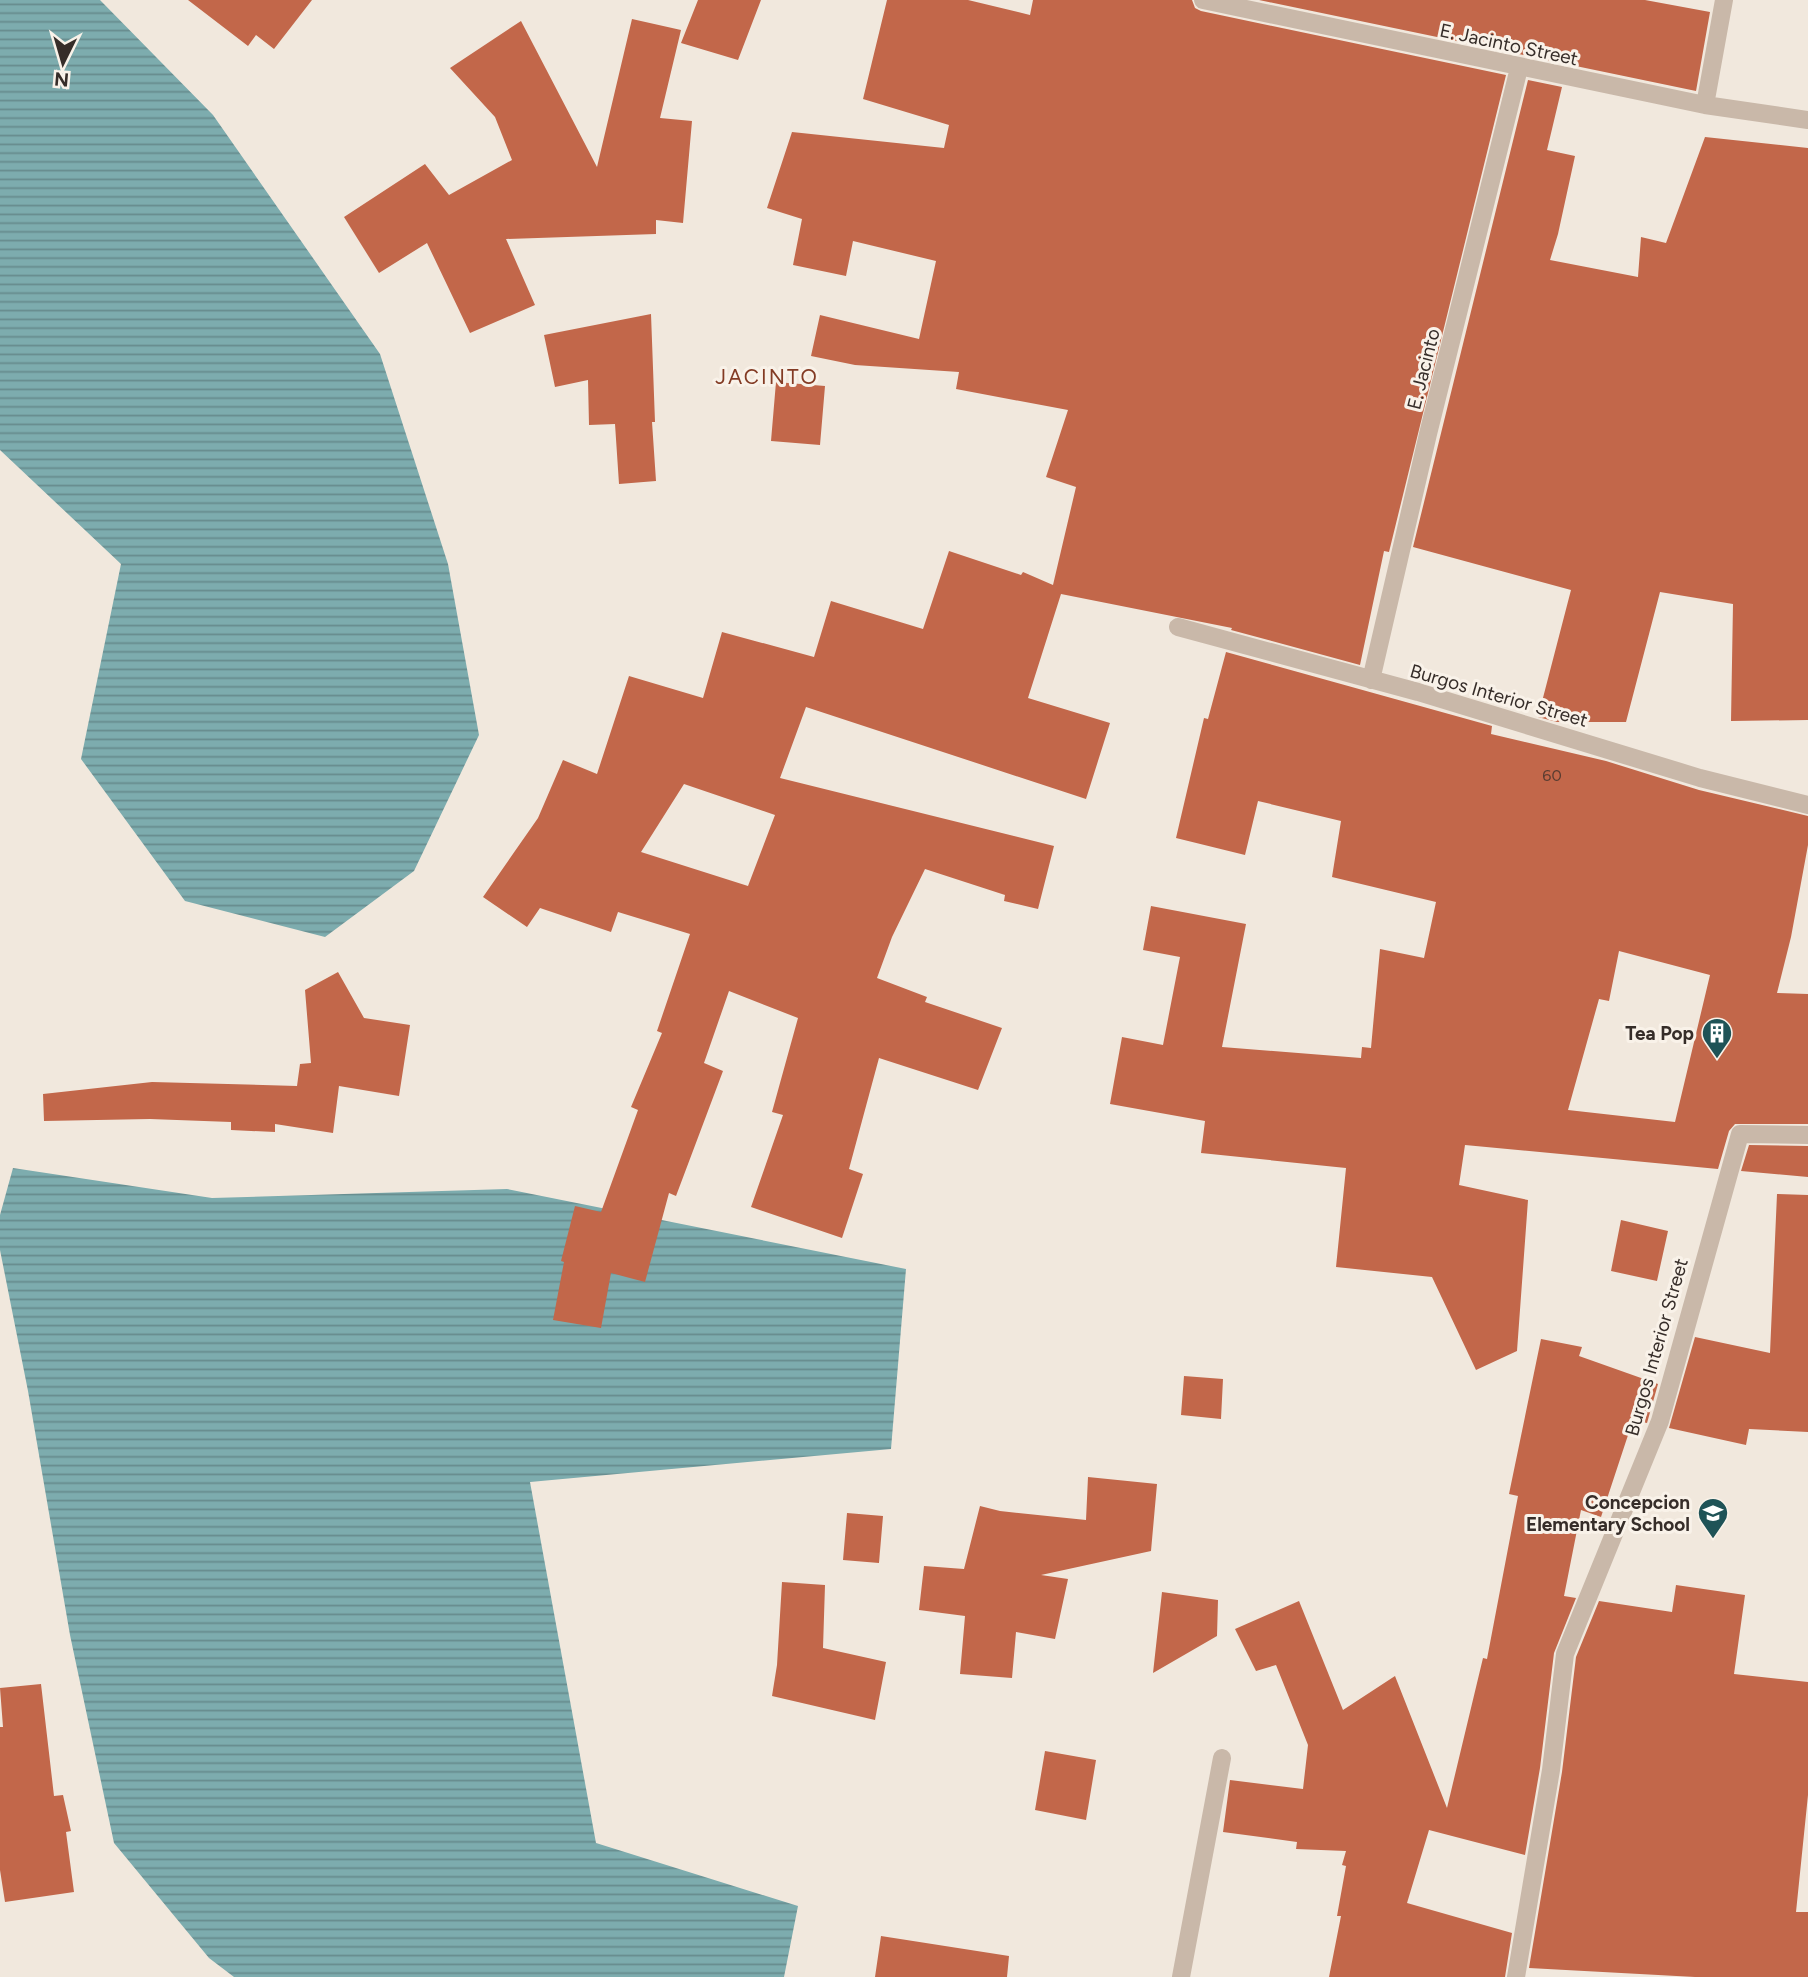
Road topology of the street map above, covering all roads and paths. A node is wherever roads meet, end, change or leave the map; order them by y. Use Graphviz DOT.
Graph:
graph roads {
  1 [pos="1203,0"];
  2 [pos="1724,0"];
  3 [pos="1519,68"];
  4 [pos="1705,105"];
  5 [pos="1808,120"];
  6 [pos="1178,627"];
  7 [pos="1371,680"];
  8 [pos="1808,804"];
  9 [pos="1808,1135"];
  10 [pos="1222,1758"];
  11 [pos="1181,1977"];
  12 [pos="1516,1977"];
  1 -- 3 [label="street, E. Jacinto Street"];
  2 -- 4 [label="street"];
  3 -- 4 [label="street, E. Jacinto Street"];
  3 -- 7 [label="street, E. Jacinto"];
  4 -- 5 [label="street, E. Jacinto Street"];
  6 -- 7 [label="street, Burgos Interior Street"];
  7 -- 8 [label="street, Burgos Interior Street"];
  9 -- 12 [label="street, Burgos Interior Street"];
  10 -- 11 [label="street"];
}
